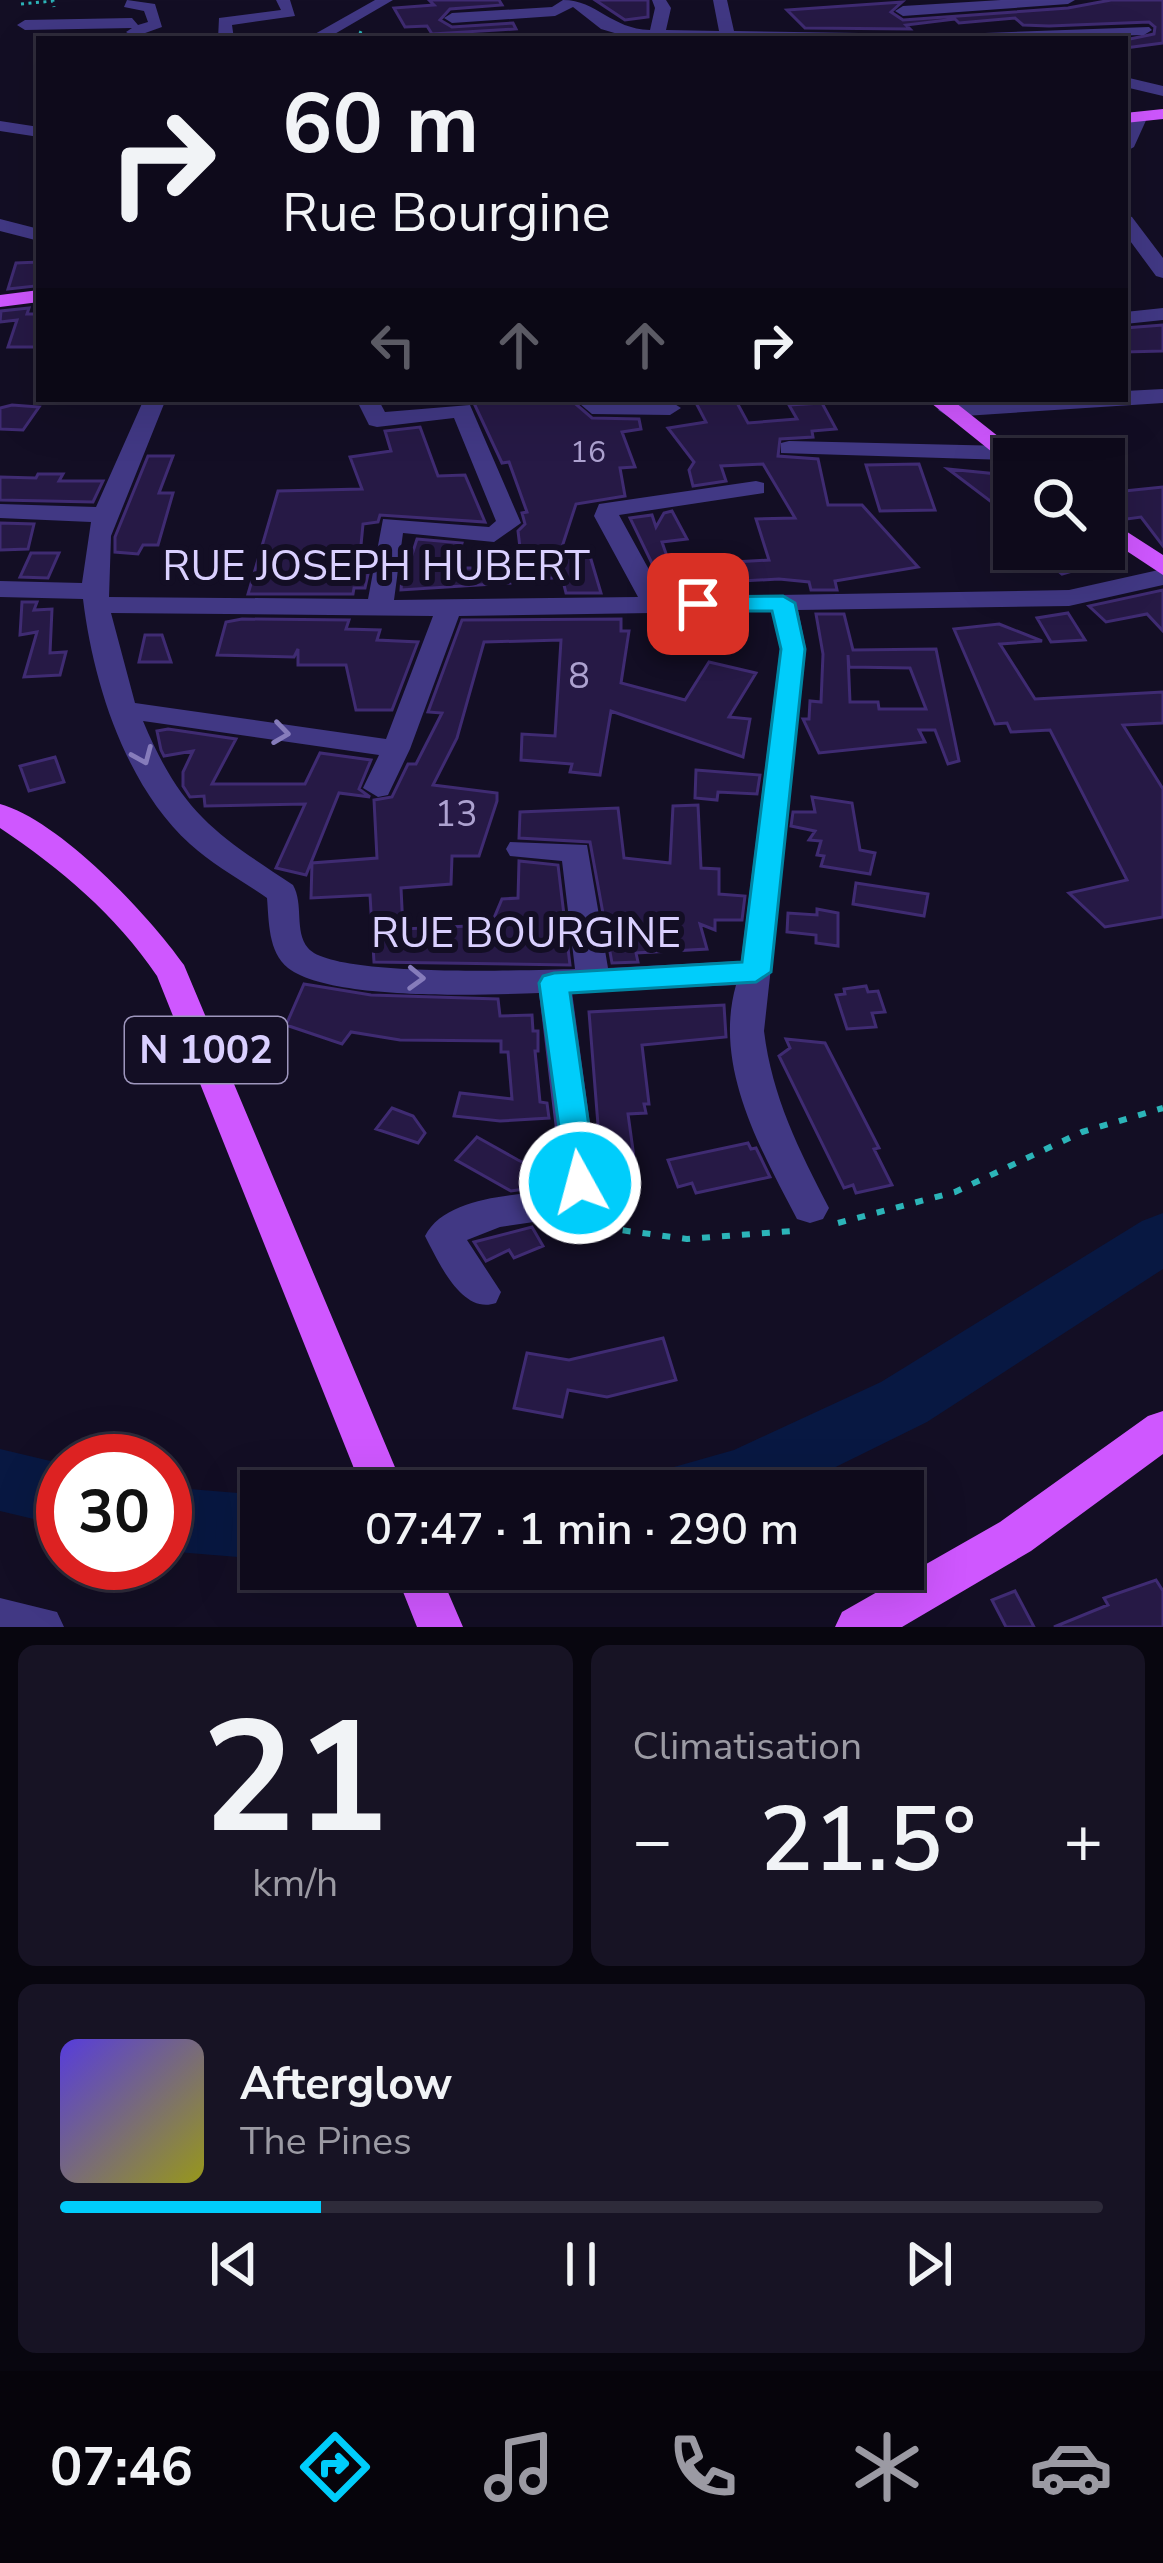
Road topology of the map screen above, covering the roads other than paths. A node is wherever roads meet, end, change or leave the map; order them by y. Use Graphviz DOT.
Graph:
graph roads {
  1 [pos="104,0"];
  2 [pos="283,0"];
  3 [pos="386,0"];
  4 [pos="574,0"];
  5 [pos="659,0"];
  6 [pos="720,0"];
  7 [pos="1068,0"];
  8 [pos="129,2"];
  9 [pos="990,6"];
  10 [pos="452,18"];
  11 [pos="109,24"];
  12 [pos="25,25"];
  13 [pos="1144,30"];
  14 [pos="133,31"];
  15 [pos="1022,34"];
  16 [pos="657,35"];
  17 [pos="226,36"];
  18 [pos="320,36"];
  19 [pos="670,36"];
  20 [pos="728,36"];
  21 [pos="924,36"];
  22 [pos="996,36"];
  23 [pos="1128,83"];
  24 [pos="1163,91"];
  25 [pos="1163,114"];
  26 [pos="1132,117"];
  27 [pos="0,126"];
  28 [pos="36,132"];
  29 [pos="0,225"];
  30 [pos="36,234"];
  31 [pos="1132,242"];
  32 [pos="1163,272"];
  33 [pos="36,296"];
  34 [pos="0,301"];
  35 [pos="1163,314"];
  36 [pos="1128,318"];
  37 [pos="1163,396"];
  38 [pos="1128,398"];
  39 [pos="153,402"];
  40 [pos="368,402"];
  41 [pos="588,402"];
  42 [pos="1028,402"];
  43 [pos="943,405"];
  44 [pos="670,408"];
  45 [pos="993,442"];
  46 [pos="789,448"];
  47 [pos="993,455"];
  48 [pos="756,488"];
  49 [pos="0,512"];
  50 [pos="108,515"];
  51 [pos="1125,539"];
  52 [pos="1163,567"];
  53 [pos="1163,577"];
  54 [pos="0,589"];
  55 [pos="95,598"];
  56 [pos="783,603"];
  57 [pos="655,604"];
  58 [pos="380,608"];
  59 [pos="448,608"];
  60 [pos="124,710"];
  61 [pos="396,749"];
  62 [pos="378,788"];
  63 [pos="0,814"];
  64 [pos="521,849"];
  65 [pos="756,972"];
  66 [pos="593,982"];
  67 [pos="554,983"];
  68 [pos="810,1221"];
  69 [pos="482,1292"];
  70 [pos="1163,1430"];
  71 [pos="375,1470"];
  72 [pos="425,1590"];
  73 [pos="0,1620"];
  74 [pos="41,1627"];
  75 [pos="440,1627"];
  76 [pos="857,1627"];
  1 -- 11 [label="street"];
  2 -- 17 [label="street"];
  3 -- 18 [label="street"];
  4 -- 10 [label="street"];
  4 -- 16 [label="street"];
  5 -- 16 [label="street"];
  6 -- 20 [label="street"];
  7 -- 9 [label="street"];
  8 -- 14 [label="street"];
  8 -- 14 [label="street"];
  9 -- 15 [label="street"];
  9 -- 21 [label="street"];
  11 -- 12 [label="street"];
  11 -- 14 [label="street"];
  13 -- 15 [label="street"];
  15 -- 22 [label="street"];
  16 -- 19 [label="street"];
  23 -- 24 [label="street"];
  25 -- 26 [label="main road"];
  27 -- 28 [label="street"];
  29 -- 30 [label="street"];
  31 -- 32 [label="street"];
  33 -- 34 [label="main road"];
  35 -- 36 [label="street"];
  37 -- 38 [label="street"];
  39 -- 50 [label="street, RUE BOURGINE"];
  40 -- 58 [label="street"];
  41 -- 44 [label="street"];
  42 -- 43 [label="street"];
  43 -- 45 [label="main road"];
  46 -- 47 [label="street"];
  48 -- 57 [label="street, RUE JOSEPH HUBERT"];
  49 -- 50 [label="street"];
  50 -- 55 [label="street, RUE BOURGINE"];
  51 -- 52 [label="main road"];
  53 -- 56 [label="street, RUE JOSEPH HUBERT"];
  54 -- 55 [label="street"];
  55 -- 58 [label="street, RUE JOSEPH HUBERT"];
  55 -- 60 [label="street, RUE BOURGINE"];
  56 -- 57 [label="street, RUE JOSEPH HUBERT"];
  56 -- 65 [label="street"];
  57 -- 59 [label="street, RUE JOSEPH HUBERT"];
  58 -- 59 [label="street, RUE JOSEPH HUBERT"];
  59 -- 61 [label="street"];
  60 -- 61 [label="street, one-way"];
  60 -- 67 [label="street, RUE BOURGINE, one-way"];
  61 -- 62 [label="street"];
  63 -- 71 [label="main road, N 1002"];
  64 -- 66 [label="street"];
  65 -- 66 [label="street, RUE BOURGINE"];
  65 -- 68 [label="street"];
  66 -- 67 [label="street, RUE BOURGINE"];
  67 -- 69 [label="street"];
  70 -- 76 [label="main road"];
  72 -- 75 [label="main road"];
  73 -- 74 [label="street"];
}
